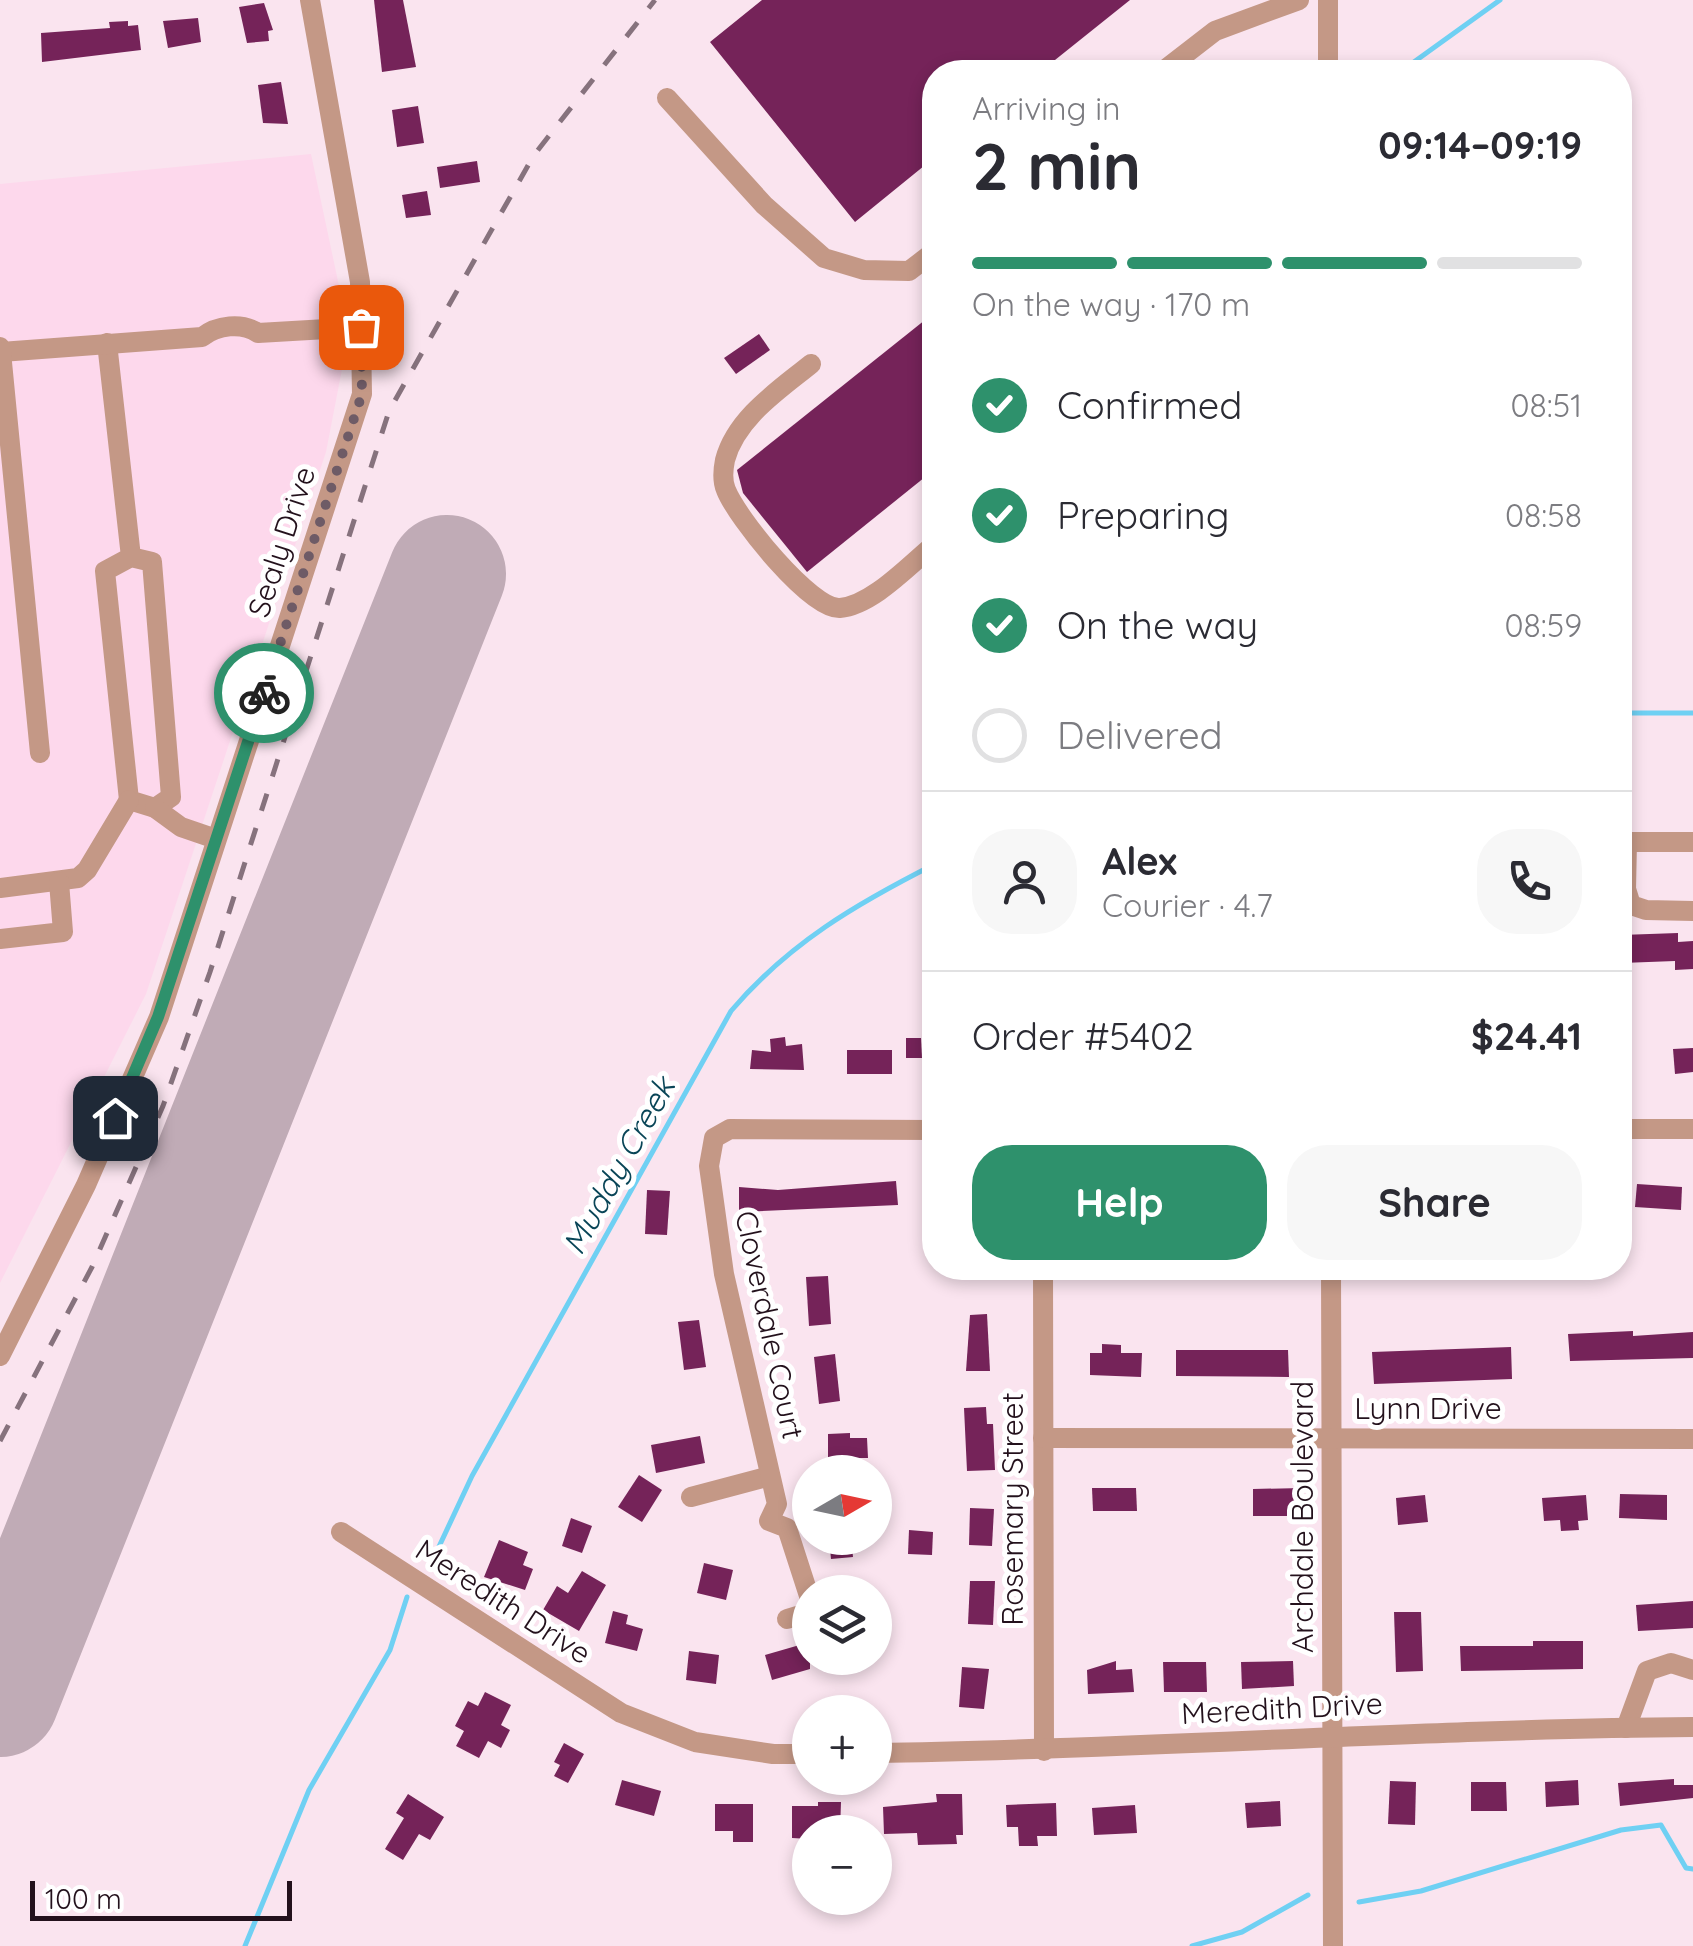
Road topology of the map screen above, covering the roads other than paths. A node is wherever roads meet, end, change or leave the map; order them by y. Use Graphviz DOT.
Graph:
graph roads {
  1 [pos="310,0"];
  2 [pos="1298,0"];
  3 [pos="1328,0"];
  4 [pos="1178,60"];
  5 [pos="1328,60"];
  6 [pos="667,98"];
  7 [pos="922,260"];
  8 [pos="361,327"];
  9 [pos="107,343"];
  10 [pos="0,350"];
  11 [pos="810,364"];
  12 [pos="922,554"];
  13 [pos="131,557"];
  14 [pos="40,753"];
  15 [pos="129,800"];
  16 [pos="155,808"];
  17 [pos="216,839"];
  18 [pos="1632,842"];
  19 [pos="1693,842"];
  20 [pos="58,882"];
  21 [pos="0,888"];
  22 [pos="1632,905"];
  23 [pos="1693,911"];
  24 [pos="0,938"];
  25 [pos="1693,1129"];
  26 [pos="922,1130"];
  27 [pos="1632,1130"];
  28 [pos="1043,1280"];
  29 [pos="1332,1280"];
  30 [pos="0,1356"];
  31 [pos="1044,1438"];
  32 [pos="1332,1438"];
  33 [pos="1693,1439"];
  34 [pos="770,1476"];
  35 [pos="691,1498"];
  36 [pos="341,1532"];
  37 [pos="802,1575"];
  38 [pos="792,1617"];
  39 [pos="787,1619"];
  40 [pos="1693,1670"];
  41 [pos="1693,1727"];
  42 [pos="1626,1728"];
  43 [pos="1334,1738"];
  44 [pos="1044,1751"];
  45 [pos="792,1752"];
  46 [pos="892,1753"];
  47 [pos="1333,1946"];
  1 -- 8 [label="street, Sealy Drive"];
  2 -- 4 [label="street"];
  3 -- 5 [label="street"];
  6 -- 7 [label="street"];
  8 -- 9 [label="street"];
  8 -- 17 [label="street, Sealy Drive"];
  9 -- 10 [label="street"];
  9 -- 13 [label="street"];
  10 -- 14 [label="street"];
  11 -- 12 [label="street"];
  13 -- 15 [label="street"];
  13 -- 16 [label="street"];
  15 -- 16 [label="street"];
  15 -- 20 [label="street"];
  16 -- 17 [label="street"];
  17 -- 30 [label="street, Sealy Drive"];
  18 -- 19 [label="street"];
  20 -- 21 [label="street"];
  20 -- 24 [label="street"];
  22 -- 23 [label="street"];
  25 -- 27 [label="street"];
  26 -- 34 [label="street, Cloverdale Court"];
  28 -- 31 [label="street, Rosemary Street"];
  29 -- 32 [label="street, Archdale Boulevard"];
  31 -- 32 [label="street, Lynn Drive"];
  31 -- 44 [label="street, Rosemary Street"];
  32 -- 33 [label="street, Lynn Drive"];
  32 -- 43 [label="street, Archdale Boulevard"];
  34 -- 35 [label="street"];
  34 -- 37 [label="street, Cloverdale Court"];
  36 -- 45 [label="street, Meredith Drive"];
  38 -- 39 [label="street"];
  40 -- 42 [label="street"];
  41 -- 42 [label="street, Meredith Drive"];
  42 -- 43 [label="street, Meredith Drive"];
  43 -- 44 [label="street, Meredith Drive"];
  43 -- 47 [label="street, Archdale Boulevard"];
  44 -- 46 [label="street, Meredith Drive"];
}
